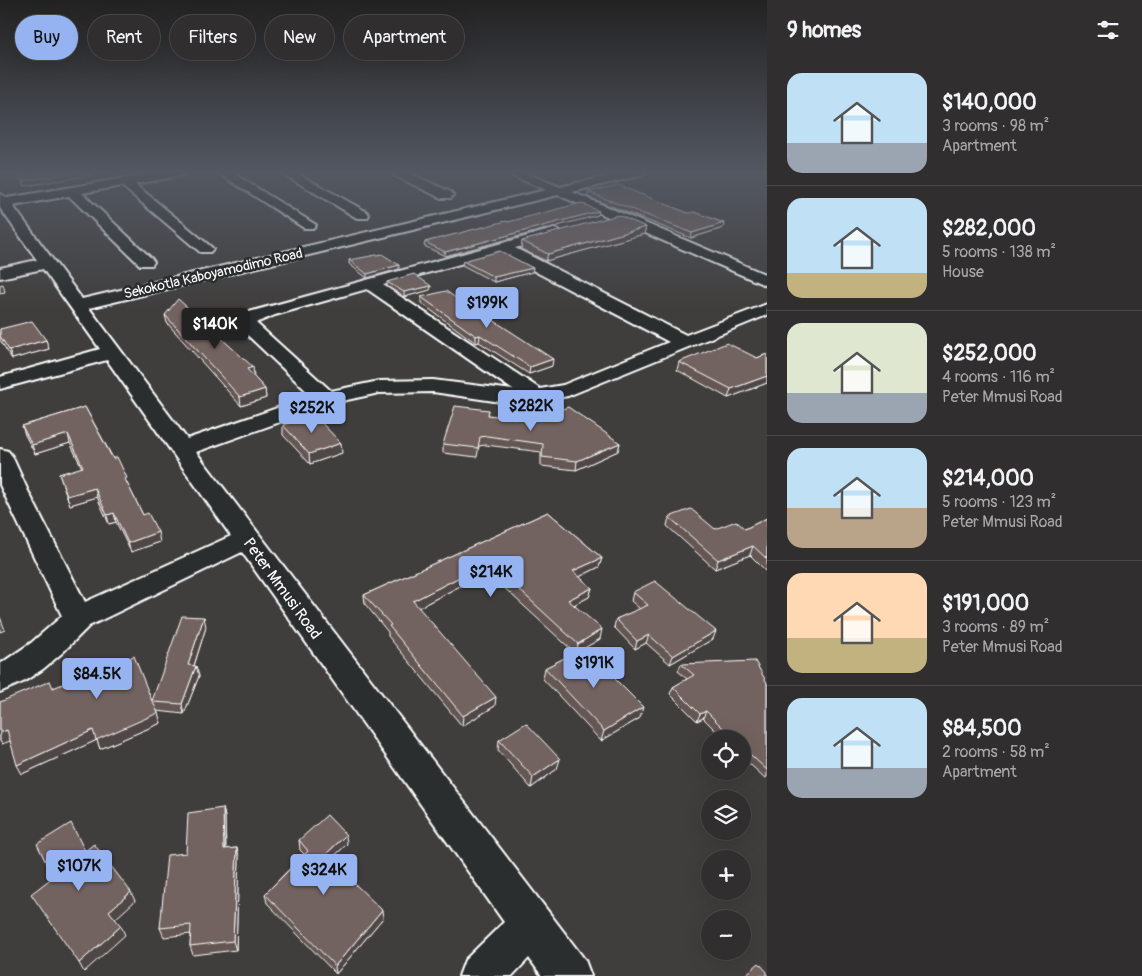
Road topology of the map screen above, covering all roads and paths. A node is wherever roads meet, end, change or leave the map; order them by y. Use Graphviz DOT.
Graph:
graph roads {
  1 [pos="15,218"];
  2 [pos="100,218"];
  3 [pos="167,218"];
  4 [pos="297,218"];
  5 [pos="448,218"];
  6 [pos="611,218"];
  7 [pos="621,218"];
  8 [pos="590,223"];
  9 [pos="309,225"];
  10 [pos="572,228"];
  11 [pos="501,247"];
  12 [pos="205,249"];
  13 [pos="146,262"];
  14 [pos="47,263"];
  15 [pos="0,273"];
  16 [pos="767,281"];
  17 [pos="370,284"];
  18 [pos="78,305"];
  19 [pos="767,310"];
  20 [pos="684,342"];
  21 [pos="112,352"];
  22 [pos="0,383"];
  23 [pos="536,396"];
  24 [pos="327,398"];
  25 [pos="182,449"];
  26 [pos="0,456"];
  27 [pos="8,494"];
  28 [pos="247,539"];
  29 [pos="78,618"];
  30 [pos="0,679"];
  31 [pos="532,925"];
  32 [pos="481,976"];
  33 [pos="569,976"];
  1 -- 14 [label="street, Peter Mmusi Road"];
  2 -- 13 [label="street"];
  3 -- 12 [label="street"];
  4 -- 9 [label="street"];
  5 -- 18 [label="street, Sekokotla Kaboyamodimo Road"];
  6 -- 8 [label="street"];
  7 -- 16 [label="street"];
  10 -- 11 [label="street"];
  11 -- 17 [label="street"];
  11 -- 20 [label="street"];
  14 -- 15 [label="street"];
  14 -- 18 [label="street, Peter Mmusi Road"];
  17 -- 23 [label="street"];
  17 -- 24 [label="street"];
  18 -- 21 [label="street, Peter Mmusi Road"];
  19 -- 20 [label="street"];
  20 -- 23 [label="street"];
  21 -- 22 [label="street"];
  21 -- 25 [label="street, Peter Mmusi Road"];
  23 -- 24 [label="street"];
  24 -- 25 [label="street"];
  25 -- 28 [label="street, Peter Mmusi Road"];
  26 -- 27 [label="street"];
  27 -- 29 [label="street"];
  28 -- 29 [label="street"];
  28 -- 31 [label="street, Peter Mmusi Road"];
  29 -- 30 [label="street"];
  31 -- 32 [label="street"];
  31 -- 33 [label="street, Peter Mmusi Road"];
}
